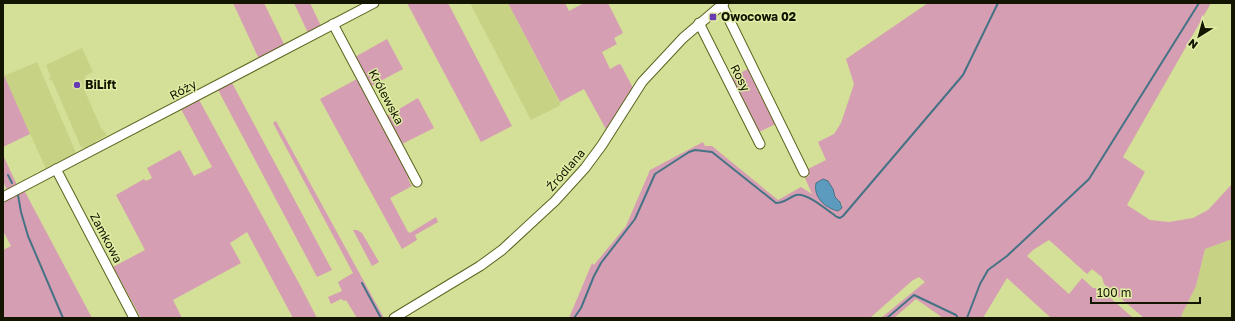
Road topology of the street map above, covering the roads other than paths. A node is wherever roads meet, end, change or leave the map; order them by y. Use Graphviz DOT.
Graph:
graph roads {
  1 [pos="374,3"];
  2 [pos="723,4"];
  3 [pos="699,23"];
  4 [pos="333,24"];
  5 [pos="760,144"];
  6 [pos="56,169"];
  7 [pos="804,172"];
  8 [pos="417,182"];
  9 [pos="3,197"];
  10 [pos="134,318"];
  11 [pos="394,318"];
  1 -- 4 [label="street, Róży"];
  2 -- 3 [label="street, Źródlana"];
  2 -- 7 [label="street"];
  3 -- 5 [label="street, Rosy"];
  3 -- 11 [label="street, Źródlana"];
  4 -- 6 [label="street, Róży"];
  4 -- 8 [label="street, Królewska"];
  6 -- 9 [label="street, Róży"];
  6 -- 10 [label="street, Zamkowa"];
}
